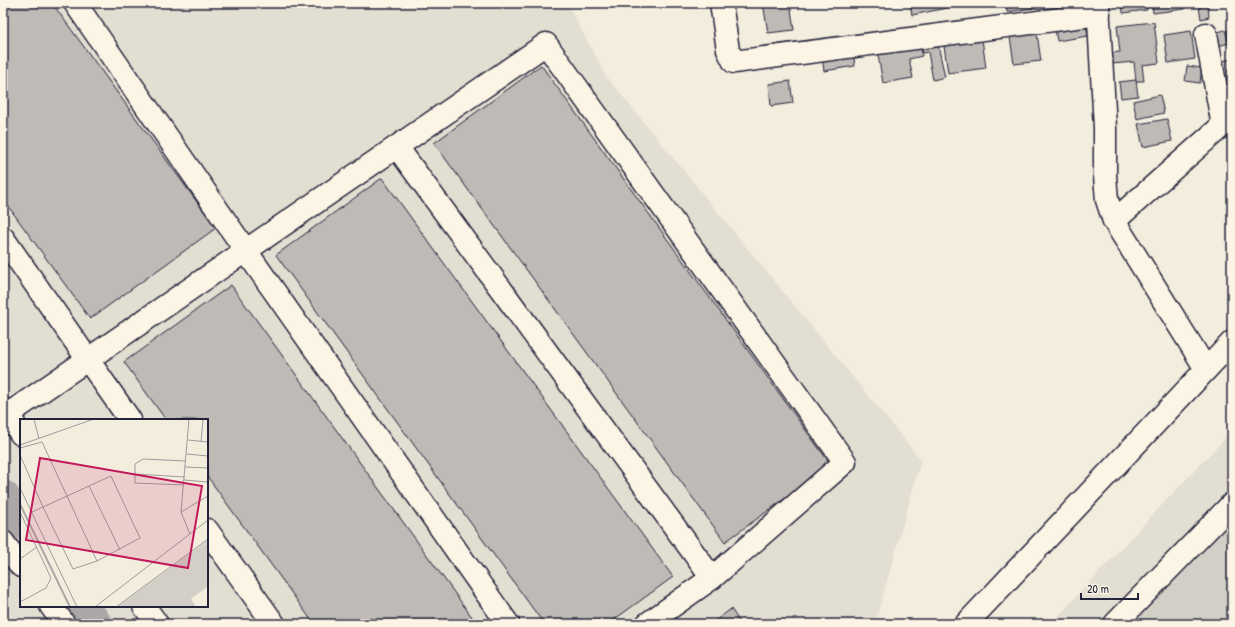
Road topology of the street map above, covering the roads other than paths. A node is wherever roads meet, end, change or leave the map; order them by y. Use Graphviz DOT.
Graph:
graph roads {
  1 [pos="75,3"];
  2 [pos="721,3"];
  3 [pos="1099,8"];
  4 [pos="1206,34"];
  5 [pos="1228,122"];
  6 [pos="397,146"];
  7 [pos="1114,221"];
  8 [pos="3,238"];
  9 [pos="246,251"];
  10 [pos="1232,342"];
  11 [pos="87,360"];
  12 [pos="1206,369"];
  13 [pos="5,412"];
  14 [pos="129,419"];
  15 [pos="20,433"];
  16 [pos="1232,504"];
  17 [pos="208,531"];
  18 [pos="3,542"];
  19 [pos="20,565"];
  20 [pos="712,578"];
  21 [pos="52,607"];
  22 [pos="145,607"];
  23 [pos="64,624"];
  24 [pos="157,624"];
  25 [pos="274,624"];
  26 [pos="508,624"];
  27 [pos="647,624"];
  28 [pos="966,624"];
  29 [pos="1115,624"];
  1 -- 9 [label="street"];
  2 -- 3 [label="street"];
  3 -- 7 [label="street"];
  4 -- 5 [label="street"];
  5 -- 7 [label="street"];
  6 -- 9 [label="street"];
  6 -- 20 [label="street"];
  6 -- 20 [label="street"];
  7 -- 12 [label="street"];
  8 -- 11 [label="street"];
  9 -- 11 [label="street"];
  9 -- 26 [label="street"];
  10 -- 12 [label="street"];
  11 -- 13 [label="street"];
  11 -- 14 [label="street"];
  12 -- 28 [label="street"];
  13 -- 15 [label="street"];
  16 -- 29 [label="street"];
  17 -- 25 [label="street"];
  18 -- 19 [label="street"];
  20 -- 27 [label="street"];
  21 -- 23 [label="street"];
  22 -- 24 [label="street"];
}
